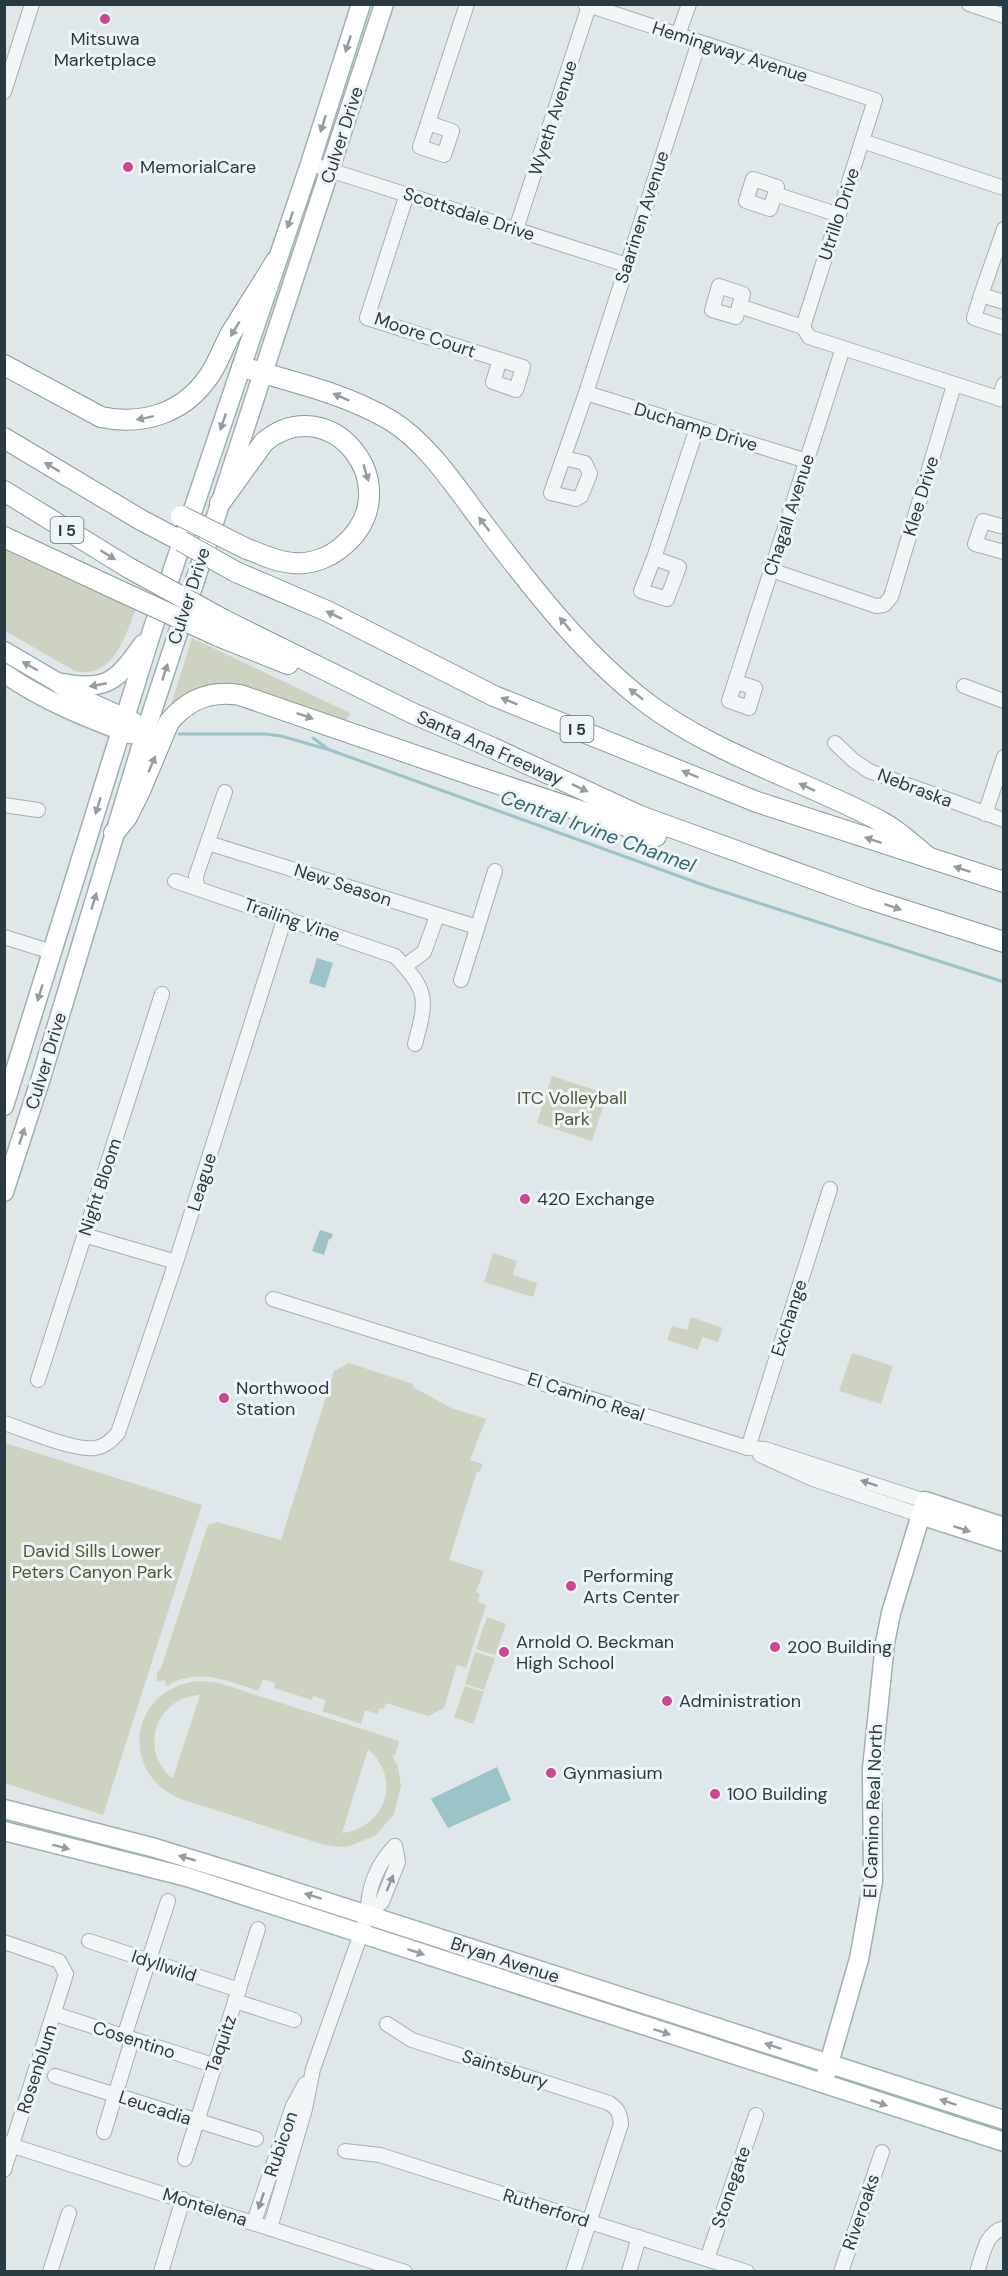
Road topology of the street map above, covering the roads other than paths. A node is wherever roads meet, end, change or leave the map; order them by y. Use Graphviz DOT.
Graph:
graph roads {
  1 [pos="32,4"];
  2 [pos="361,4"];
  3 [pos="467,4"];
  4 [pos="689,4"];
  5 [pos="969,4"];
  6 [pos="587,5"];
  7 [pos="381,9"];
  8 [pos="1004,16"];
  9 [pos="678,35"];
  10 [pos="699,42"];
  11 [pos="4,92"];
  12 [pos="875,100"];
  13 [pos="428,123"];
  14 [pos="862,141"];
  15 [pos="310,164"];
  16 [pos="331,170"];
  17 [pos="1004,188"];
  18 [pos="407,194"];
  19 [pos="775,194"];
  20 [pos="838,215"];
  21 [pos="516,229"];
  22 [pos="1004,229"];
  23 [pos="276,261"];
  24 [pos="627,265"];
  25 [pos="981,295"];
  26 [pos="1004,302"];
  27 [pos="739,306"];
  28 [pos="803,327"];
  29 [pos="1004,328"];
  30 [pos="843,348"];
  31 [pos="500,360"];
  32 [pos="4,365"];
  33 [pos="242,367"];
  34 [pos="264,373"];
  35 [pos="954,384"];
  36 [pos="1004,384"];
  37 [pos="586,393"];
  38 [pos="1001,400"];
  39 [pos="697,428"];
  40 [pos="4,438"];
  41 [pos="564,458"];
  42 [pos="807,461"];
  43 [pos="4,491"];
  44 [pos="220,503"];
  45 [pos="147,521"];
  46 [pos="1004,527"];
  47 [pos="4,537"];
  48 [pos="1004,552"];
  49 [pos="654,558"];
  50 [pos="771,570"];
  51 [pos="221,628"];
  52 [pos="152,631"];
  53 [pos="4,651"];
  54 [pos="4,673"];
  55 [pos="57,682"];
  56 [pos="736,682"];
  57 [pos="964,687"];
  58 [pos="1004,700"];
  59 [pos="123,724"];
  60 [pos="145,733"];
  61 [pos="835,743"];
  62 [pos="1004,757"];
  63 [pos="225,792"];
  64 [pos="4,805"];
  65 [pos="38,810"];
  66 [pos="985,814"];
  67 [pos="1004,820"];
  68 [pos="114,833"];
  69 [pos="208,843"];
  70 [pos="929,858"];
  71 [pos="778,867"];
  72 [pos="495,871"];
  73 [pos="175,881"];
  74 [pos="1004,882"];
  75 [pos="197,888"];
  76 [pos="437,915"];
  77 [pos="285,917"];
  78 [pos="477,927"];
  79 [pos="4,937"];
  80 [pos="1004,942"];
  81 [pos="52,952"];
  82 [pos="405,966"];
  83 [pos="460,980"];
  84 [pos="162,994"];
  85 [pos="415,1044"];
  86 [pos="4,1106"];
  87 [pos="830,1188"];
  88 [pos="4,1192"];
  89 [pos="84,1234"];
  90 [pos="176,1262"];
  91 [pos="273,1299"];
  92 [pos="38,1380"];
  93 [pos="4,1423"];
  94 [pos="748,1448"];
  95 [pos="922,1508"];
  96 [pos="1004,1527"];
  97 [pos="1004,1542"];
  98 [pos="4,1809"];
  99 [pos="4,1832"];
  100 [pos="168,1901"];
  101 [pos="368,1914"];
  102 [pos="258,1929"];
  103 [pos="360,1933"];
  104 [pos="88,1941"];
  105 [pos="4,1942"];
  106 [pos="148,1961"];
  107 [pos="237,1995"];
  108 [pos="55,2014"];
  109 [pos="294,2020"];
  110 [pos="387,2024"];
  111 [pos="128,2038"];
  112 [pos="829,2064"];
  113 [pos="213,2065"];
  114 [pos="314,2069"];
  115 [pos="55,2076"];
  116 [pos="823,2085"];
  117 [pos="115,2095"];
  118 [pos="756,2115"];
  119 [pos="1004,2120"];
  120 [pos="196,2121"];
  121 [pos="104,2132"];
  122 [pos="1004,2133"];
  123 [pos="984,2136"];
  124 [pos="256,2139"];
  125 [pos="1004,2142"];
  126 [pos="8,2145"];
  127 [pos="345,2151"];
  128 [pos="882,2152"];
  129 [pos="185,2159"];
  130 [pos="4,2170"];
  131 [pos="183,2199"];
  132 [pos="69,2213"];
  133 [pos="254,2222"];
  134 [pos="588,2222"];
  135 [pos="270,2228"];
  136 [pos="1004,2228"];
  137 [pos="639,2237"];
  138 [pos="357,2258"];
  139 [pos="707,2259"];
  140 [pos="50,2271"];
  141 [pos="161,2271"];
  142 [pos="353,2271"];
  143 [pos="405,2271"];
  144 [pos="573,2271"];
  145 [pos="628,2271"];
  146 [pos="747,2271"];
  147 [pos="841,2271"];
  148 [pos="977,2271"];
  1 -- 11 [label="street"];
  2 -- 15 [label="main road, Culver Drive, one-way"];
  3 -- 13 [label="street"];
  4 -- 9 [label="street"];
  5 -- 8 [label="street"];
  6 -- 9 [label="street, Hemingway Avenue"];
  6 -- 21 [label="street, Wyeth Avenue"];
  7 -- 16 [label="main road, Culver Drive"];
  9 -- 10 [label="street, Hemingway Avenue"];
  10 -- 12 [label="street, Hemingway Avenue"];
  10 -- 24 [label="street, Saarinen Avenue"];
  12 -- 14 [label="street, Utrillo Drive"];
  14 -- 17 [label="street"];
  14 -- 20 [label="street, Utrillo Drive"];
  15 -- 16 [label="street, Scottsdale Drive"];
  15 -- 23 [label="main road, Culver Drive, one-way"];
  16 -- 18 [label="street, Scottsdale Drive"];
  16 -- 34 [label="main road, Culver Drive"];
  18 -- 21 [label="street, Scottsdale Drive"];
  18 -- 31 [label="street, Moore Court"];
  19 -- 20 [label="street"];
  20 -- 28 [label="street, Utrillo Drive"];
  21 -- 24 [label="street, Scottsdale Drive"];
  22 -- 25 [label="street"];
  23 -- 32 [label="highway, one-way"];
  23 -- 33 [label="main road, Culver Drive"];
  24 -- 37 [label="street, Saarinen Avenue"];
  25 -- 26 [label="street"];
  25 -- 29 [label="street"];
  27 -- 28 [label="street"];
  28 -- 30 [label="street"];
  30 -- 35 [label="street"];
  30 -- 42 [label="street, Chagall Avenue"];
  33 -- 34 [label="highway"];
  33 -- 52 [label="main road, Culver Drive, one-way"];
  34 -- 44 [label="main road, Culver Drive"];
  70 -- 34 [label="highway, one-way"];
  35 -- 38 [label="street"];
  35 -- 50 [label="street, Klee Drive"];
  36 -- 38 [label="street"];
  37 -- 39 [label="street, Duchamp Drive"];
  37 -- 41 [label="street, Saarinen Avenue"];
  39 -- 42 [label="street, Duchamp Drive"];
  39 -- 49 [label="street"];
  45 -- 40 [label="highway, I 5, one-way"];
  42 -- 50 [label="street, Chagall Avenue"];
  43 -- 51 [label="highway, I 5, one-way, bridge"];
  44 -- 45 [label="highway, one-way, bridge"];
  60 -- 44 [label="main road, Culver Drive, one-way"];
  70 -- 45 [label="highway, I 5, one-way, bridge"];
  46 -- 48 [label="street"];
  47 -- 51 [label="highway, bridge"];
  50 -- 56 [label="street, Chagall Avenue"];
  51 -- 71 [label="highway, Santa Ana Freeway, one-way"];
  52 -- 55 [label="main road, one-way"];
  52 -- 59 [label="main road, Culver Drive"];
  55 -- 53 [label="main road, one-way"];
  54 -- 59 [label="main road"];
  55 -- 59 [label="main road"];
  57 -- 58 [label="street"];
  59 -- 60 [label="main road"];
  59 -- 81 [label="main road, Culver Drive, one-way"];
  60 -- 68 [label="main road, Culver Drive"];
  61 -- 66 [label="street, Nebraska"];
  62 -- 66 [label="street"];
  63 -- 69 [label="street"];
  64 -- 65 [label="street"];
  66 -- 67 [label="street, Nebraska"];
  68 -- 71 [label="highway, one-way"];
  88 -- 68 [label="main road, Culver Drive, one-way"];
  69 -- 75 [label="street"];
  69 -- 76 [label="street, New Season"];
  74 -- 70 [label="highway, I 5, one-way"];
  71 -- 80 [label="highway, Santa Ana Freeway, one-way"];
  72 -- 78 [label="street"];
  73 -- 75 [label="street, Trailing Vine"];
  75 -- 77 [label="street, Trailing Vine"];
  76 -- 78 [label="street, New Season"];
  76 -- 82 [label="street"];
  77 -- 82 [label="street, Trailing Vine"];
  77 -- 90 [label="street, League"];
  78 -- 83 [label="street"];
  79 -- 81 [label="street"];
  81 -- 86 [label="main road, Culver Drive, one-way"];
  82 -- 85 [label="street, Trailing Vine"];
  84 -- 89 [label="street, Night Bloom"];
  87 -- 94 [label="street, Exchange"];
  89 -- 90 [label="street"];
  89 -- 92 [label="street, Night Bloom"];
  90 -- 93 [label="street, League"];
  91 -- 94 [label="street, El Camino Real"];
  94 -- 95 [label="street, El Camino Real"];
  95 -- 96 [label="main road, El Camino Real"];
  95 -- 97 [label="main road, El Camino Real, one-way"];
  95 -- 112 [label="main road, El Camino Real North"];
  101 -- 98 [label="main road, Bryan Avenue, one-way"];
  99 -- 103 [label="main road, Bryan Avenue, one-way"];
  100 -- 106 [label="street"];
  101 -- 103 [label="street, Rubicon"];
  112 -- 101 [label="main road, Bryan Avenue, one-way"];
  102 -- 107 [label="street, Taquitz"];
  103 -- 114 [label="street, Rubicon"];
  103 -- 116 [label="main road, Bryan Avenue, one-way"];
  104 -- 106 [label="street, Idyllwild"];
  105 -- 108 [label="street, Rosenblum"];
  106 -- 107 [label="street, Idyllwild"];
  106 -- 111 [label="street"];
  107 -- 109 [label="street, Idyllwild"];
  107 -- 113 [label="street, Taquitz"];
  108 -- 111 [label="street, Cosentino"];
  108 -- 126 [label="street, Rosenblum"];
  110 -- 134 [label="street, Saintsbury"];
  111 -- 113 [label="street, Cosentino"];
  111 -- 117 [label="street"];
  112 -- 116 [label="main road, El Camino Real North"];
  119 -- 112 [label="main road, Bryan Avenue, one-way"];
  113 -- 120 [label="street, Taquitz"];
  114 -- 133 [label="street, Rubicon, one-way"];
  114 -- 135 [label="street, Rubicon"];
  115 -- 117 [label="street, Leucadia"];
  116 -- 123 [label="main road, Bryan Avenue, one-way"];
  117 -- 120 [label="street, Leucadia"];
  117 -- 121 [label="street"];
  118 -- 139 [label="street, Stonegate"];
  120 -- 124 [label="street, Leucadia"];
  120 -- 129 [label="street, Taquitz"];
  122 -- 123 [label="main road"];
  123 -- 125 [label="main road, Bryan Avenue"];
  126 -- 130 [label="street, Rosenblum"];
  126 -- 131 [label="street, Montelena"];
  127 -- 134 [label="street, Rutherford"];
  128 -- 147 [label="street, Riveroaks"];
  131 -- 133 [label="street, Montelena"];
  131 -- 141 [label="street"];
  132 -- 140 [label="street"];
  133 -- 135 [label="street, Montelena"];
  134 -- 137 [label="street, Rutherford"];
  134 -- 144 [label="street"];
  135 -- 138 [label="street, Montelena"];
  136 -- 148 [label="street"];
  137 -- 139 [label="street, Rutherford"];
  137 -- 145 [label="street"];
  138 -- 142 [label="street"];
  138 -- 143 [label="street, Montelena"];
  139 -- 146 [label="street, Rutherford"];
}
